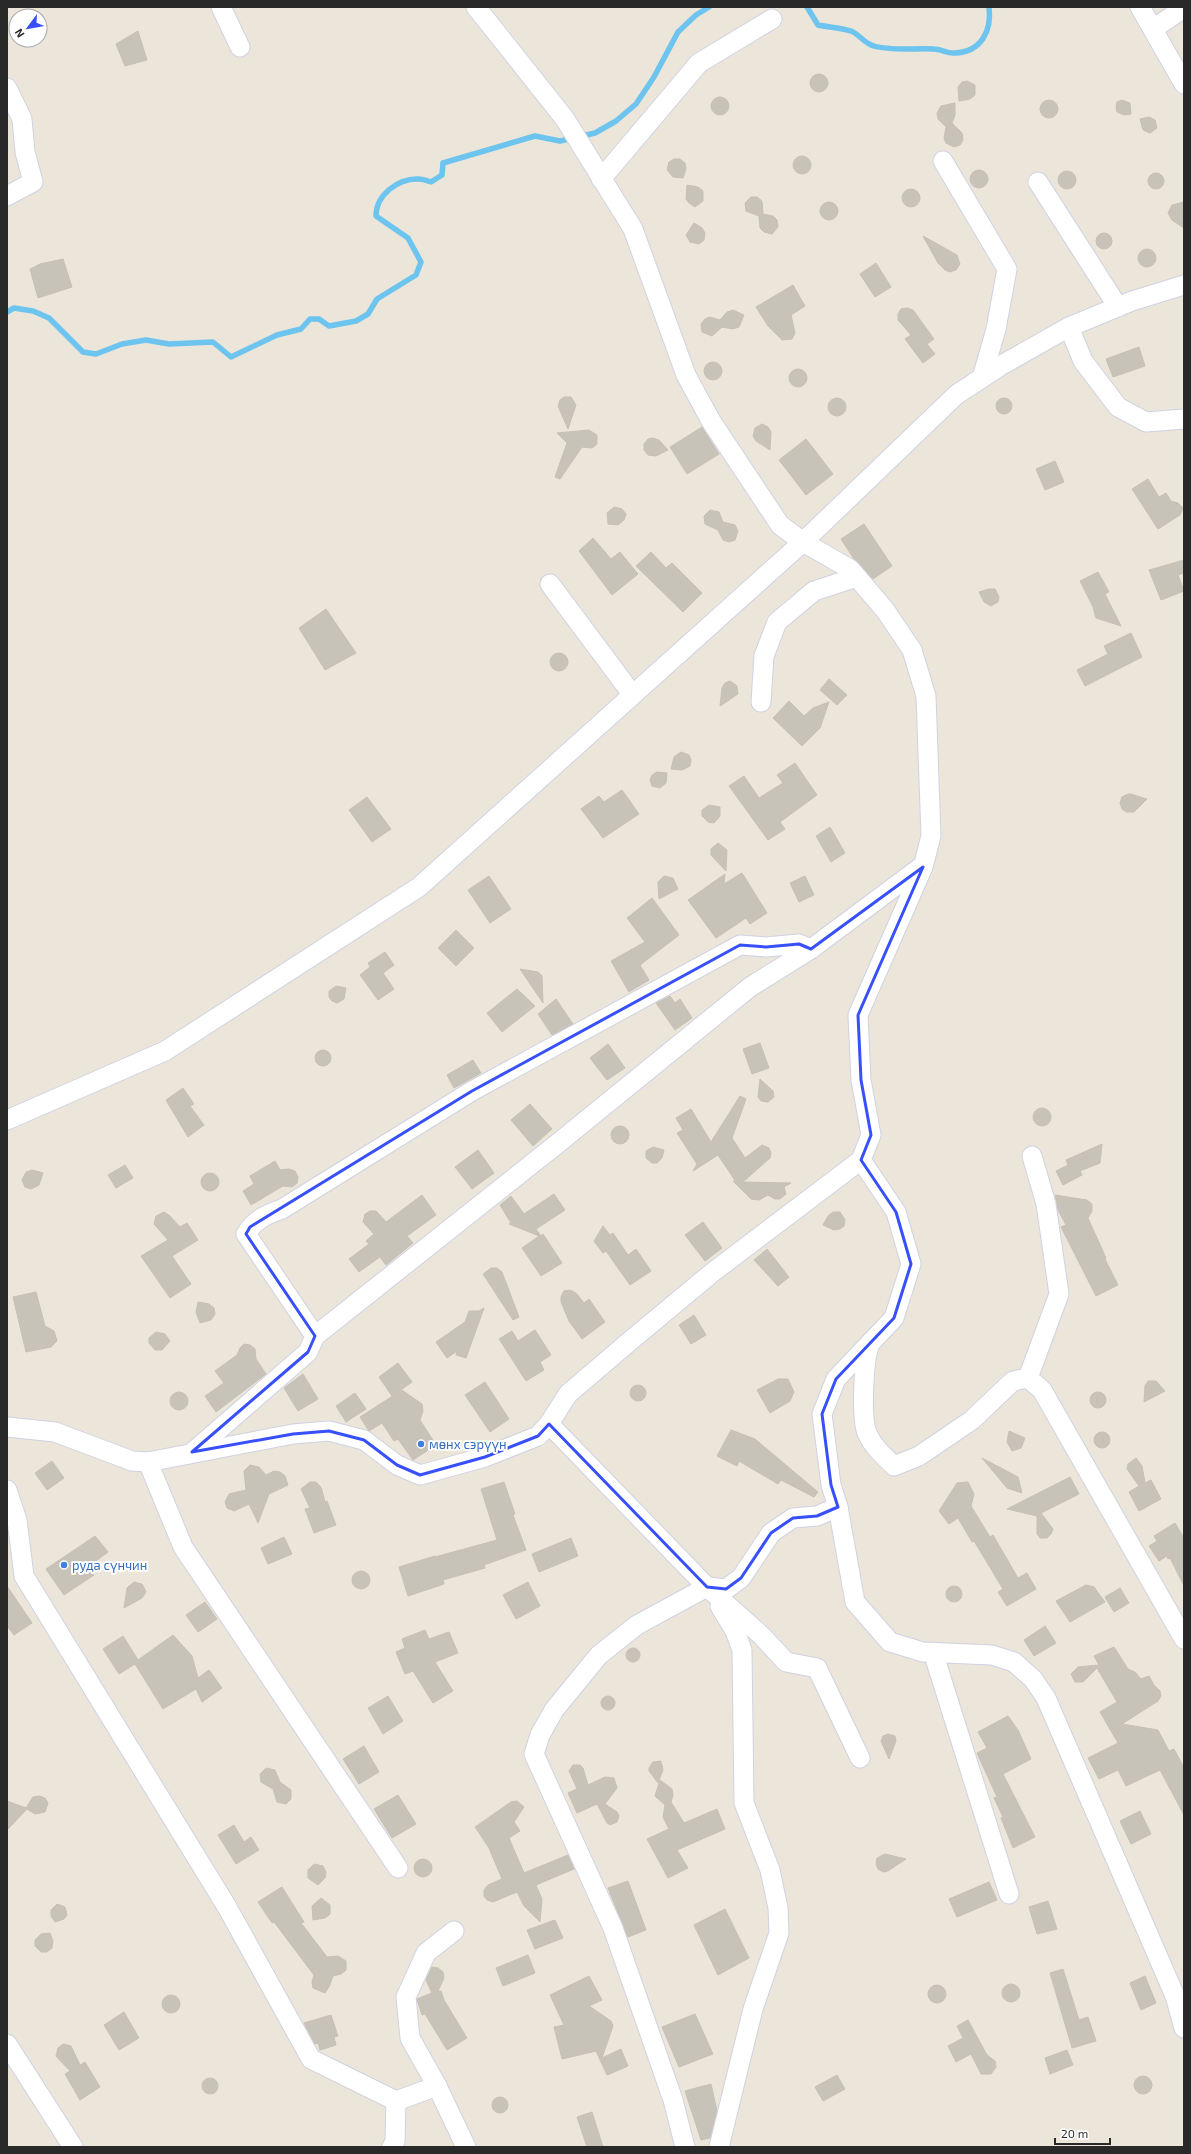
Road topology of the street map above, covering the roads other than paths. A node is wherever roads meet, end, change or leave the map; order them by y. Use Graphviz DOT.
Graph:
graph roads {
  1 [pos="221,7"];
  2 [pos="476,7"];
  3 [pos="1140,7"];
  4 [pos="1184,8"];
  5 [pos="772,19"];
  6 [pos="1153,29"];
  7 [pos="240,47"];
  8 [pos="1184,84"];
  9 [pos="7,88"];
  10 [pos="943,161"];
  11 [pos="601,179"];
  12 [pos="1038,182"];
  13 [pos="7,196"];
  14 [pos="1184,286"];
  15 [pos="1118,306"];
  16 [pos="1069,327"];
  17 [pos="982,378"];
  18 [pos="1184,419"];
  19 [pos="803,542"];
  20 [pos="857,577"];
  21 [pos="550,584"];
  22 [pos="632,694"];
  23 [pos="761,702"];
  24 [pos="922,867"];
  25 [pos="811,949"];
  26 [pos="7,1120"];
  27 [pos="1032,1156"];
  28 [pos="861,1160"];
  29 [pos="894,1318"];
  30 [pos="316,1336"];
  31 [pos="1028,1378"];
  32 [pos="549,1424"];
  33 [pos="7,1427"];
  34 [pos="192,1452"];
  35 [pos="148,1462"];
  36 [pos="7,1490"];
  37 [pos="838,1507"];
  38 [pos="707,1587"];
  39 [pos="1184,1639"];
  40 [pos="933,1652"];
  41 [pos="860,1758"];
  42 [pos="398,1868"];
  43 [pos="1009,1894"];
  44 [pos="454,1931"];
  45 [pos="1179,1999"];
  46 [pos="1184,2028"];
  47 [pos="7,2044"];
  48 [pos="437,2086"];
  49 [pos="396,2101"];
  50 [pos="73,2147"];
  51 [pos="392,2147"];
  52 [pos="466,2147"];
  53 [pos="685,2147"];
  54 [pos="719,2147"];
  1 -- 7 [label="street"];
  2 -- 11 [label="street"];
  3 -- 6 [label="street"];
  4 -- 6 [label="street"];
  5 -- 11 [label="street"];
  6 -- 8 [label="street"];
  9 -- 13 [label="street"];
  10 -- 17 [label="street"];
  11 -- 19 [label="street"];
  12 -- 15 [label="street"];
  14 -- 15 [label="street"];
  15 -- 16 [label="street"];
  16 -- 17 [label="street"];
  16 -- 18 [label="street"];
  17 -- 19 [label="street"];
  19 -- 20 [label="street"];
  19 -- 22 [label="street"];
  20 -- 23 [label="street"];
  20 -- 24 [label="street"];
  21 -- 22 [label="street"];
  22 -- 26 [label="street"];
  24 -- 25 [label="street"];
  24 -- 28 [label="street"];
  25 -- 30 [label="street"];
  25 -- 30 [label="street"];
  27 -- 31 [label="street"];
  28 -- 29 [label="street"];
  28 -- 32 [label="street"];
  29 -- 31 [label="street"];
  29 -- 37 [label="street"];
  30 -- 34 [label="street"];
  31 -- 39 [label="street"];
  32 -- 34 [label="street"];
  32 -- 38 [label="street"];
  33 -- 35 [label="street"];
  34 -- 35 [label="street"];
  35 -- 42 [label="street"];
  36 -- 49 [label="street"];
  37 -- 38 [label="street"];
  37 -- 40 [label="street"];
  38 -- 41 [label="street"];
  38 -- 53 [label="street"];
  38 -- 54 [label="street"];
  40 -- 43 [label="street"];
  40 -- 45 [label="street"];
  44 -- 48 [label="street"];
  45 -- 46 [label="street"];
  47 -- 50 [label="street"];
  48 -- 49 [label="street"];
  48 -- 52 [label="street"];
  49 -- 51 [label="street"];
}
